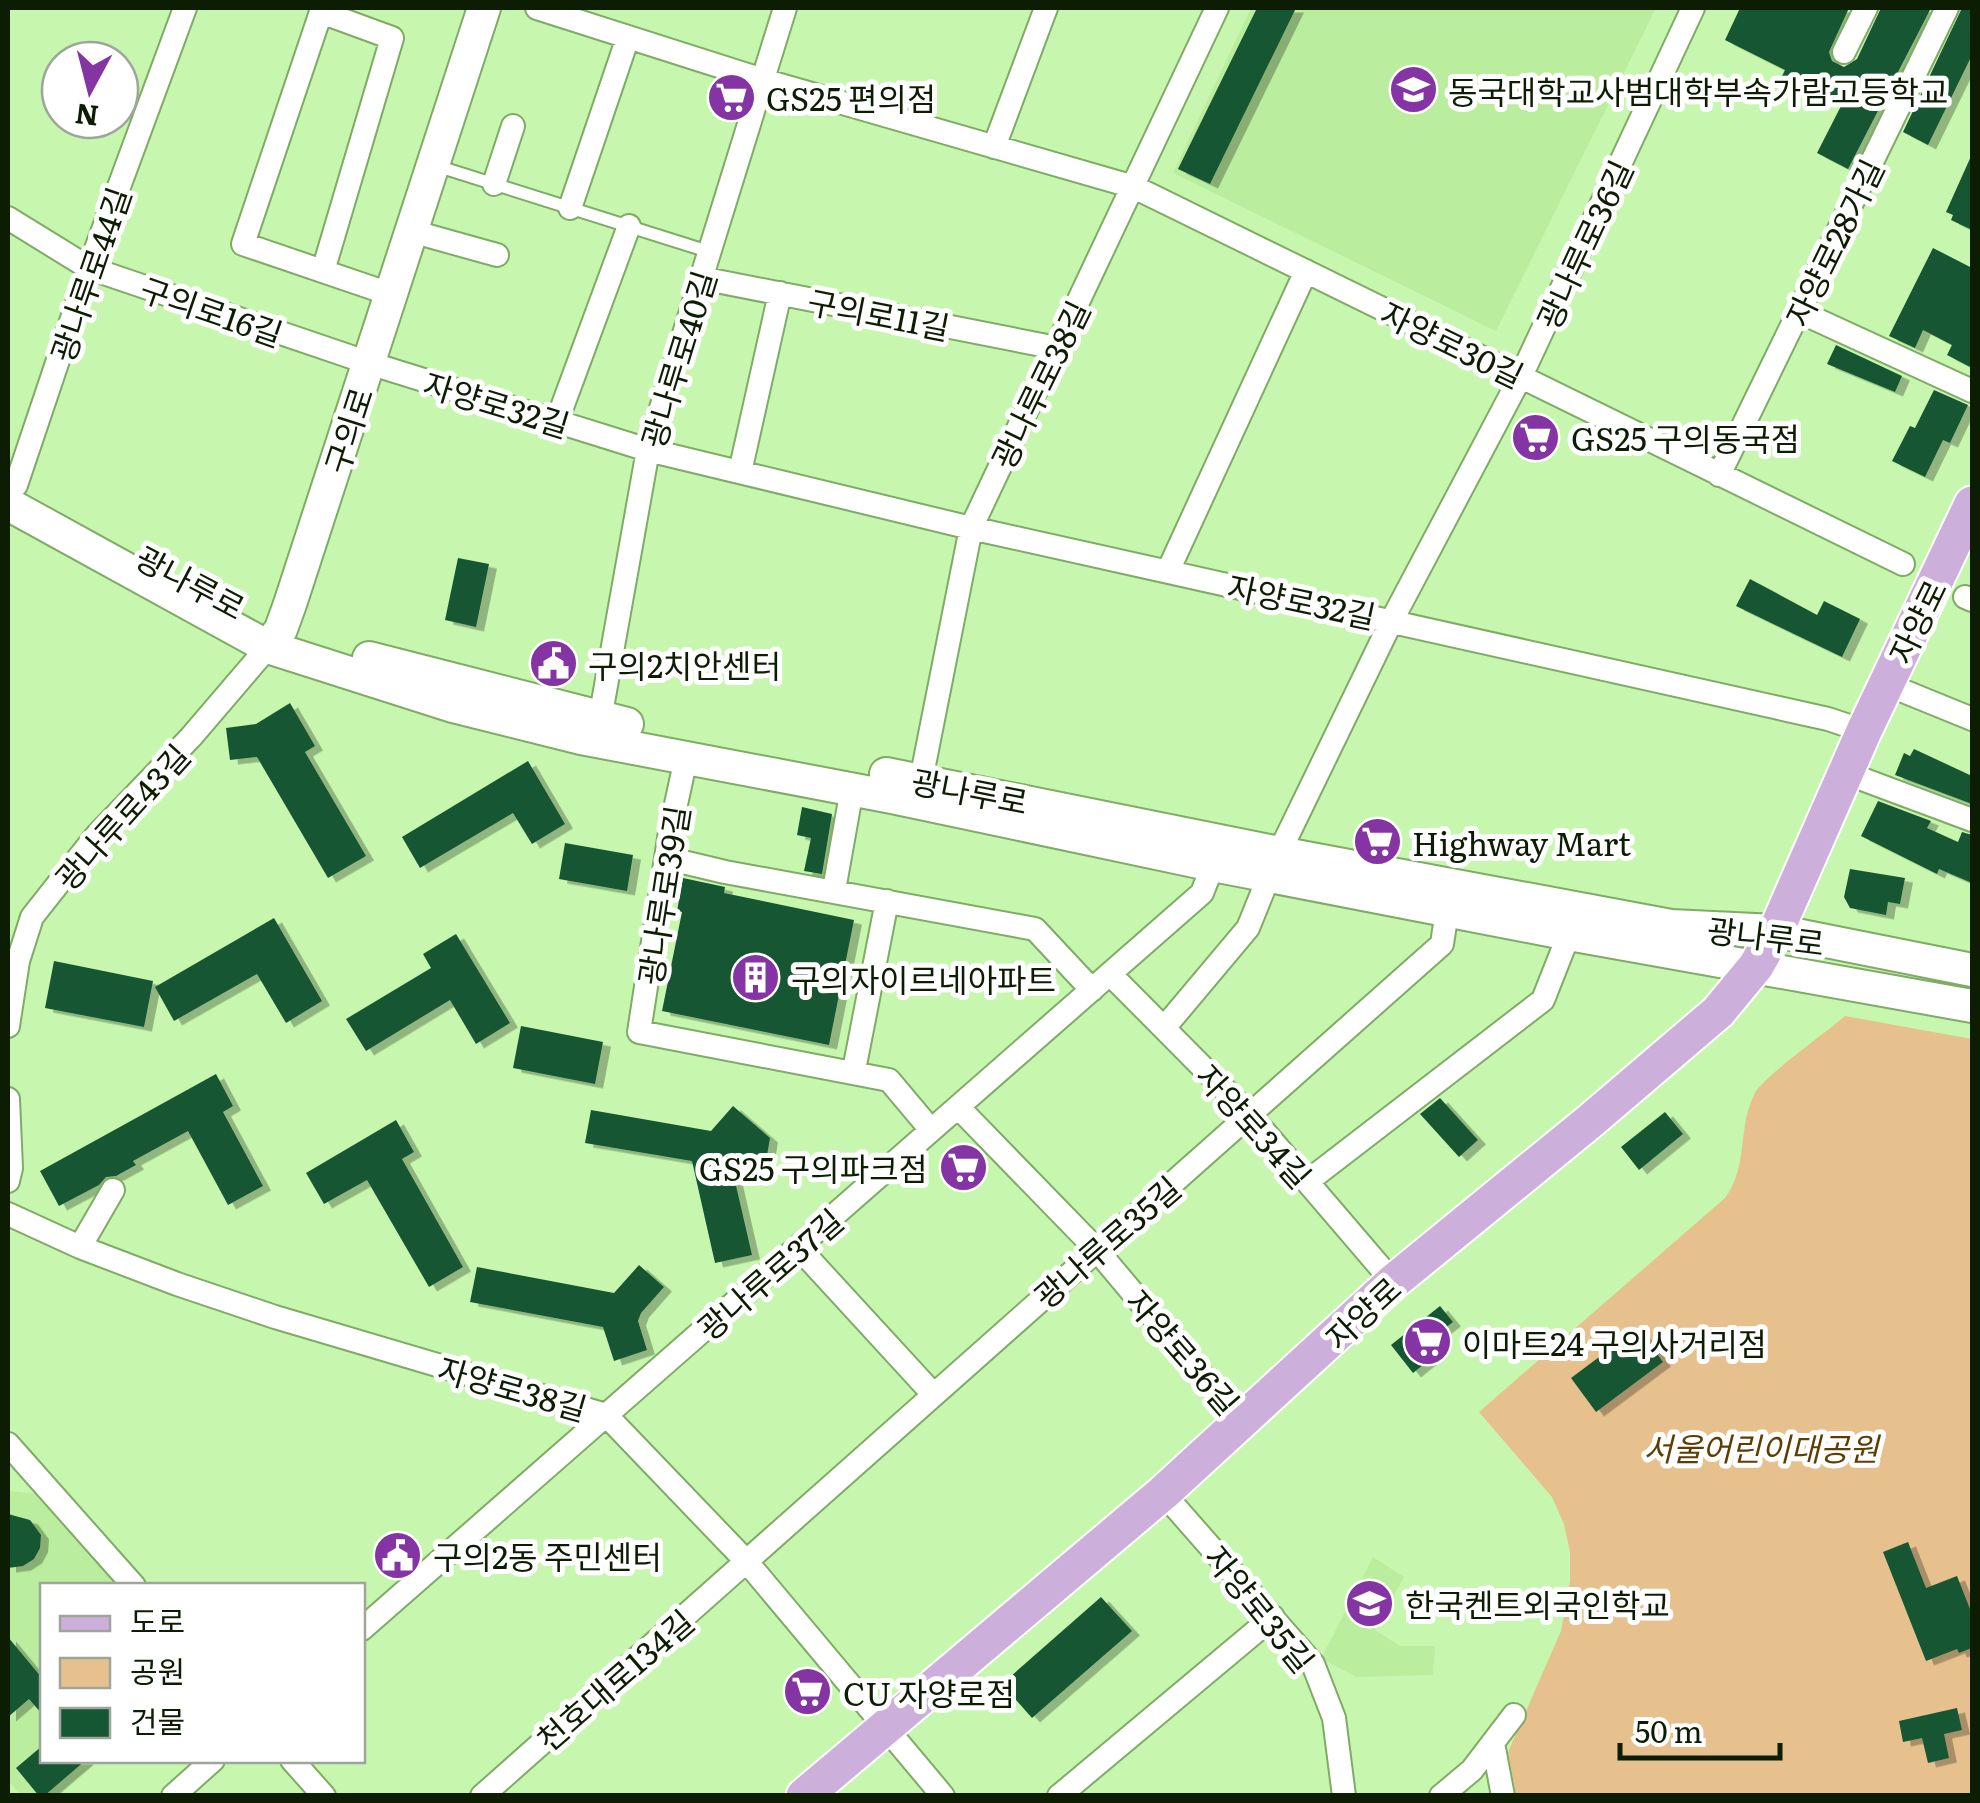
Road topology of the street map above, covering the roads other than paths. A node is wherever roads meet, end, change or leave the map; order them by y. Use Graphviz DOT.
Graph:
graph roads {
  1 [pos="186,8"];
  2 [pos="484,8"];
  3 [pos="536,8"];
  4 [pos="785,8"];
  5 [pos="1046,8"];
  6 [pos="1217,8"];
  7 [pos="1693,8"];
  8 [pos="1866,8"];
  9 [pos="1946,8"];
  10 [pos="628,37"];
  11 [pos="1844,52"];
  12 [pos="763,80"];
  13 [pos="513,126"];
  14 [pos="994,147"];
  15 [pos="432,165"];
  16 [pos="494,184"];
  17 [pos="1134,187"];
  18 [pos="570,208"];
  19 [pos="8,218"];
  20 [pos="628,226"];
  21 [pos="411,231"];
  22 [pos="710,252"];
  23 [pos="497,255"];
  24 [pos="89,268"];
  25 [pos="323,271"];
  26 [pos="1306,272"];
  27 [pos="702,278"];
  28 [pos="780,293"];
  29 [pos="390,294"];
  30 [pos="1800,312"];
  31 [pos="1057,348"];
  32 [pos="369,363"];
  33 [pos="1521,376"];
  34 [pos="1972,392"];
  35 [pos="557,421"];
  36 [pos="648,450"];
  37 [pos="740,472"];
  38 [pos="1719,476"];
  39 [pos="10,490"];
  40 [pos="1972,504"];
  41 [pos="971,528"];
  42 [pos="1903,564"];
  43 [pos="1168,571"];
  44 [pos="1392,620"];
  45 [pos="275,638"];
  46 [pos="1886,684"];
  47 [pos="600,719"];
  48 [pos="1972,719"];
  49 [pos="1864,731"];
  50 [pos="686,758"];
  51 [pos="1846,773"];
  52 [pos="921,780"];
  53 [pos="852,790"];
  54 [pos="1972,820"];
  55 [pos="666,858"];
  56 [pos="1213,865"];
  57 [pos="1274,865"];
  58 [pos="834,890"];
  59 [pos="888,900"];
  60 [pos="1447,910"];
  61 [pos="1776,931"];
  62 [pos="1569,934"];
  63 [pos="1756,966"];
  64 [pos="1972,970"];
  65 [pos="1110,974"];
  66 [pos="1092,990"];
  67 [pos="1972,1006"];
  68 [pos="8,1026"];
  69 [pos="1164,1028"];
  70 [pos="854,1070"];
  71 [pos="8,1099"];
  72 [pos="958,1107"];
  73 [pos="1250,1115"];
  74 [pos="932,1130"];
  75 [pos="8,1181"];
  76 [pos="1308,1181"];
  77 [pos="113,1190"];
  78 [pos="8,1214"];
  79 [pos="80,1247"];
  80 [pos="798,1247"];
  81 [pos="1096,1248"];
  82 [pos="1393,1282"];
  83 [pos="933,1394"];
  84 [pos="606,1415"];
  85 [pos="1246,1420"];
  86 [pos="8,1444"];
  87 [pos="1163,1492"];
  88 [pos="746,1562"];
  89 [pos="131,1583"];
  90 [pos="1272,1616"];
  91 [pos="365,1626"];
  92 [pos="1514,1714"];
  93 [pos="885,1725"];
  94 [pos="1493,1742"];
  95 [pos="210,1763"];
  96 [pos="295,1763"];
  97 [pos="173,1796"];
  98 [pos="324,1796"];
  99 [pos="482,1796"];
  100 [pos="804,1796"];
  101 [pos="943,1796"];
  102 [pos="1059,1796"];
  103 [pos="1344,1796"];
  104 [pos="1441,1796"];
  105 [pos="1503,1796"];
  1 -- 24 [label="street, 광나루로44길"];
  2 -- 15 [label="main road, 구의로"];
  3 -- 10 [label="street, 자양로30길"];
  4 -- 12 [label="street, 광나루로40길"];
  5 -- 14 [label="street"];
  6 -- 17 [label="street, 광나루로38길"];
  7 -- 33 [label="street, 광나루로36길"];
  8 -- 11 [label="street"];
  9 -- 30 [label="street, 자양로28가길"];
  10 -- 12 [label="street, 자양로30길"];
  10 -- 18 [label="street"];
  12 -- 14 [label="street, 자양로30길"];
  12 -- 22 [label="street, 광나루로40길"];
  13 -- 16 [label="street"];
  14 -- 17 [label="street, 자양로30길"];
  15 -- 16 [label="lane"];
  15 -- 21 [label="main road, 구의로"];
  16 -- 18 [label="lane"];
  17 -- 26 [label="street, 자양로30길"];
  17 -- 31 [label="street, 광나루로38길"];
  18 -- 20 [label="lane"];
  19 -- 24 [label="street, 구의로16길"];
  20 -- 22 [label="lane"];
  20 -- 35 [label="street"];
  21 -- 23 [label="street"];
  21 -- 29 [label="main road, 구의로"];
  22 -- 27 [label="street, 광나루로40길"];
  24 -- 32 [label="street, 구의로16길"];
  24 -- 39 [label="street, 광나루로44길"];
  25 -- 25 [label="street"];
  25 -- 29 [label="street"];
  26 -- 33 [label="street, 자양로30길"];
  26 -- 43 [label="street"];
  27 -- 28 [label="street, 구의로11길"];
  27 -- 36 [label="street, 광나루로40길"];
  28 -- 31 [label="street, 구의로11길"];
  28 -- 37 [label="street"];
  29 -- 32 [label="main road, 구의로"];
  30 -- 34 [label="street"];
  30 -- 38 [label="street, 자양로28가길"];
  31 -- 41 [label="street, 광나루로38길"];
  32 -- 35 [label="street, 자양로32길"];
  32 -- 45 [label="main road, 구의로"];
  33 -- 38 [label="street, 자양로30길"];
  33 -- 44 [label="street, 광나루로36길"];
  35 -- 36 [label="street, 자양로32길"];
  36 -- 37 [label="street, 자양로32길"];
  36 -- 47 [label="street, 광나루로40길"];
  37 -- 41 [label="street, 자양로32길"];
  38 -- 42 [label="street, 자양로30길"];
  39 -- 45 [label="main road, 광나루로"];
  40 -- 46 [label="main road, 자양로"];
  41 -- 43 [label="street, 자양로32길"];
  41 -- 52 [label="street, 광나루로38길"];
  43 -- 44 [label="street, 자양로32길"];
  44 -- 49 [label="street, 자양로32길"];
  44 -- 57 [label="street, 광나루로36길"];
  45 -- 47 [label="main road, 광나루로"];
  45 -- 50 [label="main road, 광나루로"];
  45 -- 68 [label="street, 광나루로43길"];
  46 -- 48 [label="street, 자양로"];
  46 -- 49 [label="main road, 자양로"];
  47 -- 52 [label="main road, 광나루로"];
  49 -- 51 [label="main road, 자양로"];
  50 -- 53 [label="main road, 광나루로"];
  50 -- 55 [label="street, 광나루로39길"];
  51 -- 54 [label="street"];
  51 -- 61 [label="main road, 자양로"];
  52 -- 57 [label="main road, 광나루로"];
  53 -- 56 [label="main road, 광나루로"];
  53 -- 58 [label="street"];
  55 -- 58 [label="street"];
  55 -- 70 [label="street, 광나루로39길"];
  56 -- 57 [label="main road, 광나루로"];
  56 -- 65 [label="street, 광나루로37길"];
  57 -- 60 [label="main road, 광나루로"];
  57 -- 61 [label="main road, 광나루로"];
  57 -- 69 [label="street"];
  58 -- 59 [label="street"];
  59 -- 66 [label="street"];
  59 -- 70 [label="street"];
  60 -- 62 [label="main road, 광나루로"];
  60 -- 73 [label="street, 광나루로35길"];
  61 -- 63 [label="main road, 자양로"];
  61 -- 64 [label="main road, 광나루로"];
  62 -- 63 [label="main road, 광나루로"];
  62 -- 76 [label="street"];
  63 -- 67 [label="main road, 광나루로"];
  63 -- 82 [label="main road, 자양로"];
  65 -- 66 [label="street, 광나루로37길"];
  65 -- 69 [label="street, 자양로34길"];
  66 -- 72 [label="street, 광나루로37길"];
  69 -- 73 [label="street, 자양로34길"];
  70 -- 74 [label="street"];
  71 -- 75 [label="street"];
  72 -- 74 [label="street, 광나루로37길"];
  72 -- 81 [label="street, 자양로36길"];
  73 -- 76 [label="street, 자양로34길"];
  73 -- 81 [label="street, 광나루로35길"];
  74 -- 80 [label="street, 광나루로37길"];
  76 -- 82 [label="street, 자양로34길"];
  77 -- 79 [label="street"];
  78 -- 79 [label="street, 자양로38길"];
  79 -- 84 [label="street, 자양로38길"];
  80 -- 83 [label="street"];
  80 -- 84 [label="street, 광나루로37길"];
  81 -- 83 [label="street, 광나루로35길"];
  81 -- 85 [label="street, 자양로36길"];
  82 -- 85 [label="main road, 자양로"];
  83 -- 88 [label="street, 광나루로35길"];
  84 -- 88 [label="street, 자양로38길"];
  84 -- 91 [label="street, 광나루로37길"];
  85 -- 87 [label="main road, 자양로"];
  86 -- 89 [label="street"];
  87 -- 90 [label="street, 자양로35길"];
  87 -- 93 [label="main road, 자양로"];
  88 -- 93 [label="street, 자양로38길"];
  88 -- 99 [label="street, 천호대로134길"];
  90 -- 102 [label="street"];
  90 -- 103 [label="street, 자양로35길"];
  92 -- 94 [label="street"];
  93 -- 100 [label="main road, 자양로"];
  93 -- 101 [label="street, 자양로38길"];
  94 -- 104 [label="street"];
  94 -- 105 [label="street"];
  95 -- 97 [label="street"];
  96 -- 98 [label="street"];
}
